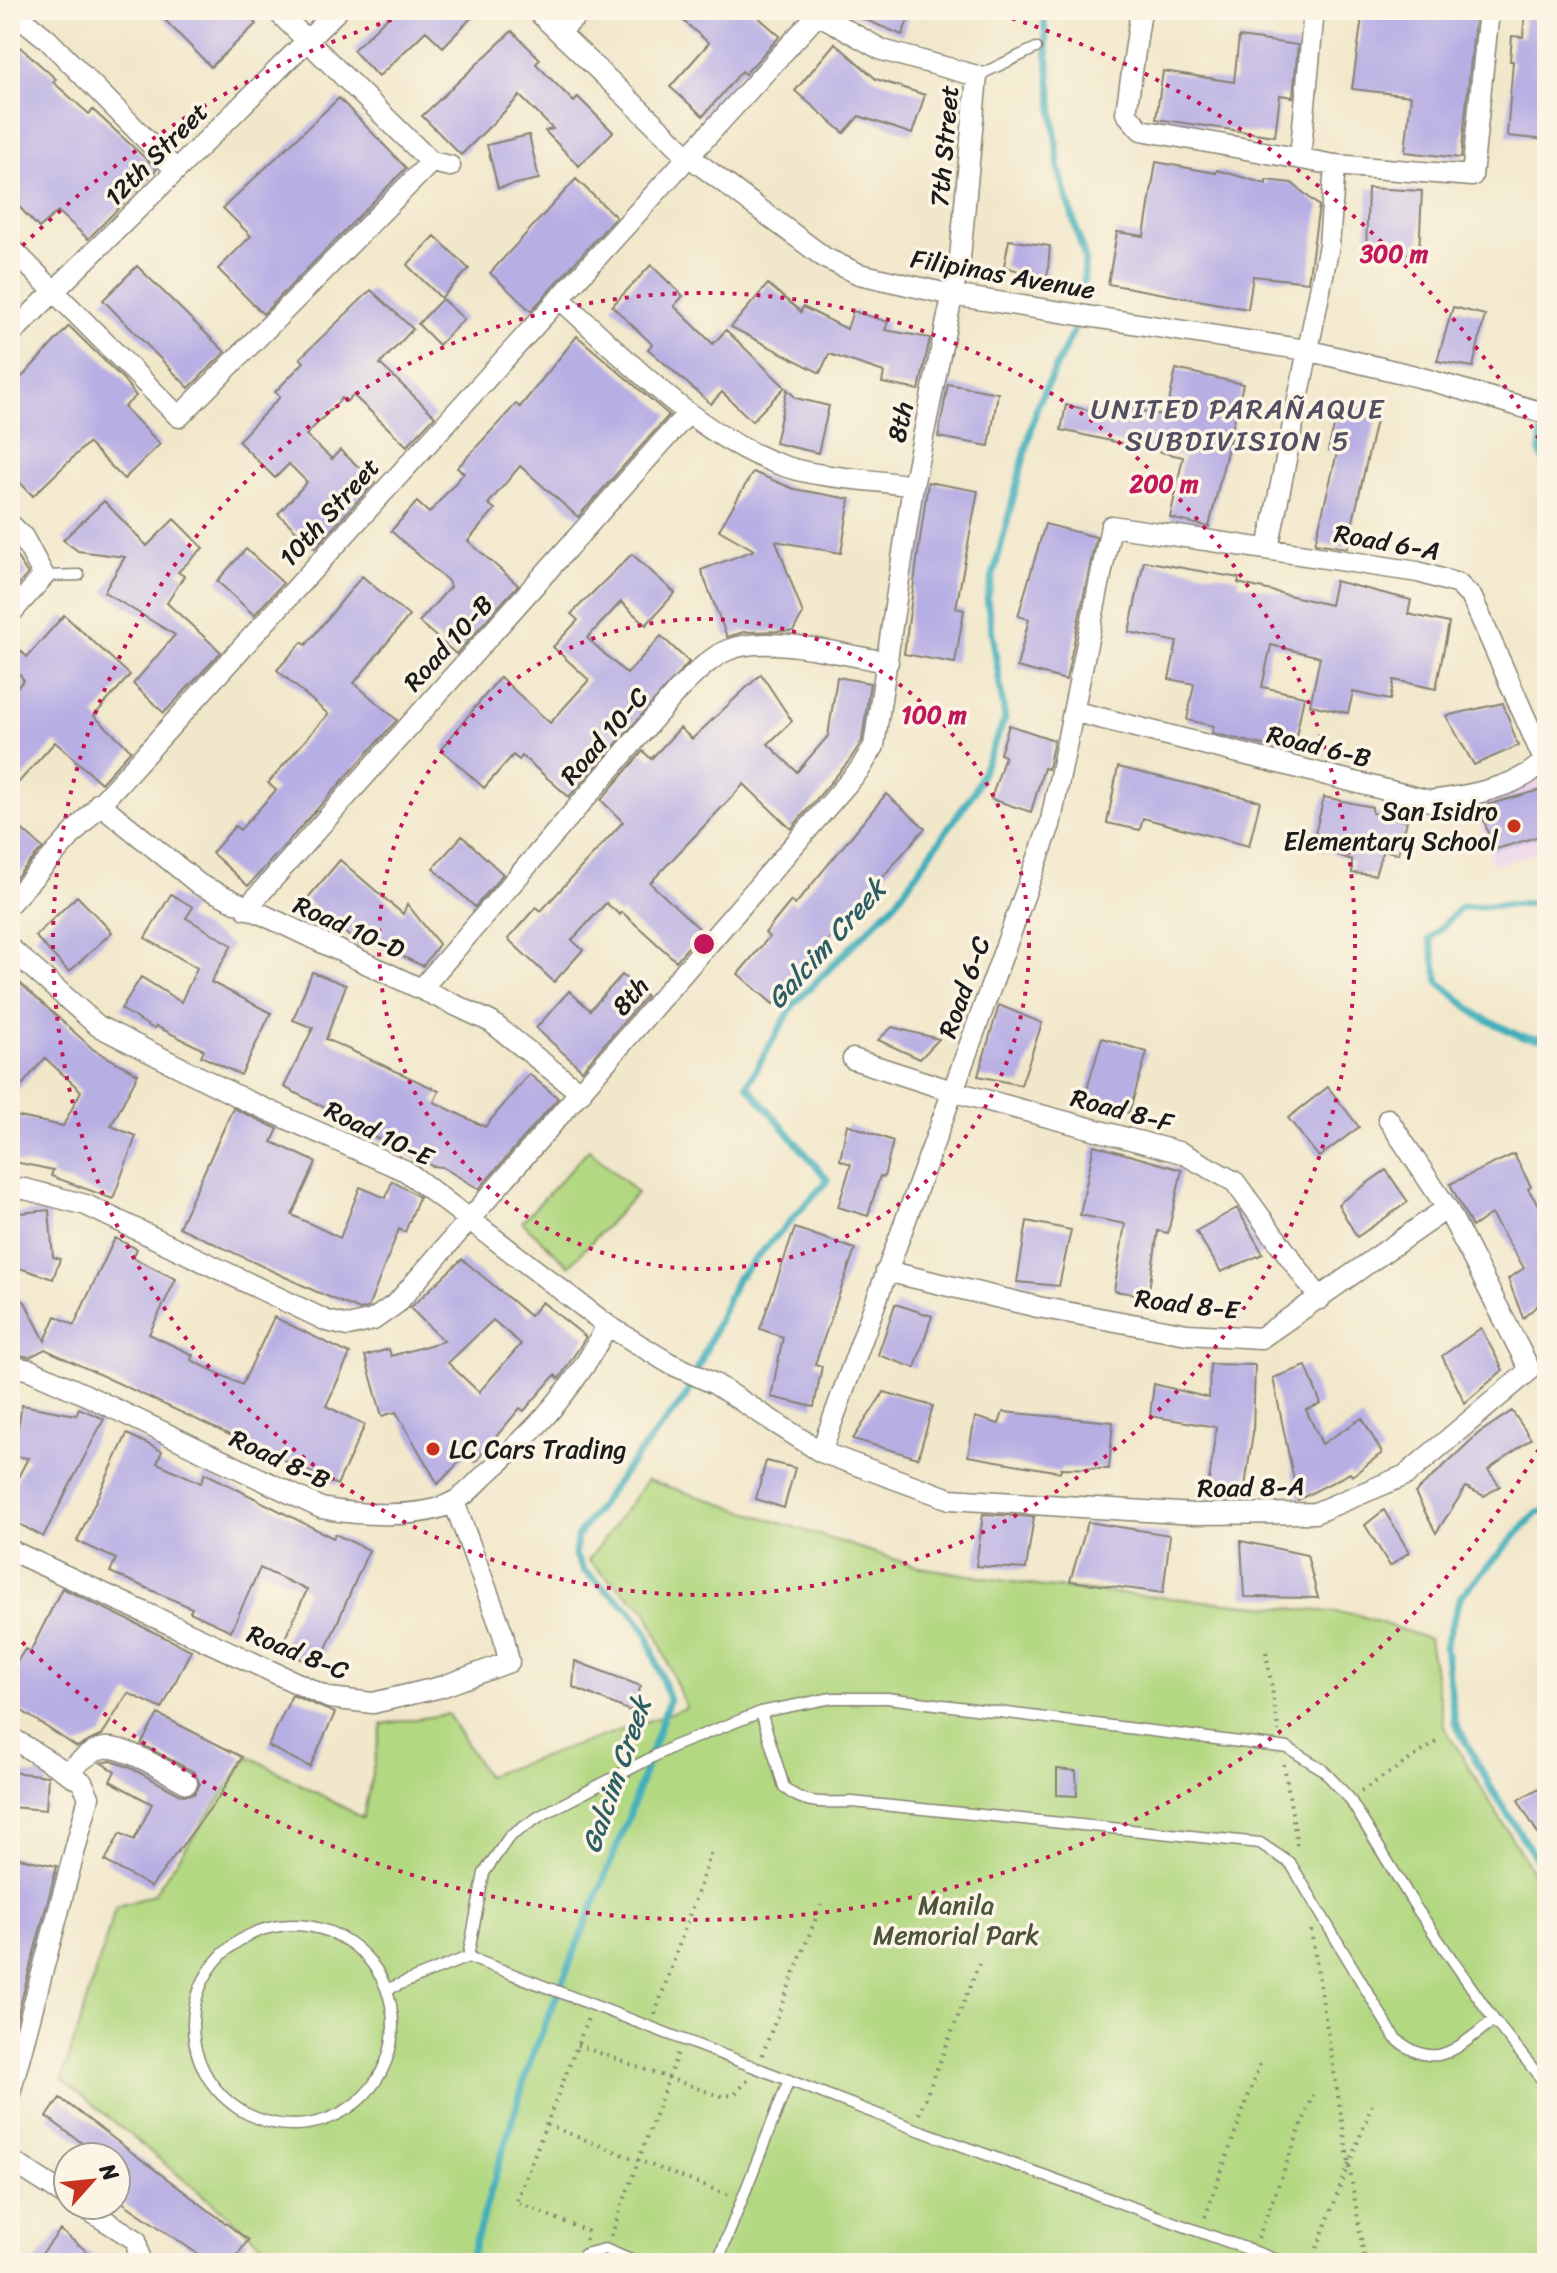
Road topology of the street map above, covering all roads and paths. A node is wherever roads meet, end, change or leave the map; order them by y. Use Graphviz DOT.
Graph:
graph roads {
  1 [pos="11,10"];
  2 [pos="276,10"];
  3 [pos="338,10"];
  4 [pos="536,10"];
  5 [pos="582,10"];
  6 [pos="1141,10"];
  7 [pos="1314,10"];
  8 [pos="1489,10"];
  9 [pos="560,32"];
  10 [pos="307,41"];
  11 [pos="1036,48"];
  12 [pos="977,76"];
  13 [pos="687,155"];
  14 [pos="1300,158"];
  15 [pos="1335,165"];
  16 [pos="176,170"];
  17 [pos="10,247"];
  18 [pos="54,292"];
  19 [pos="952,295"];
  20 [pos="559,298"];
  21 [pos="10,335"];
  22 [pos="1306,350"];
  23 [pos="688,413"];
  24 [pos="1547,414"];
  25 [pos="913,486"];
  26 [pos="10,524"];
  27 [pos="1111,526"];
  28 [pos="1268,549"];
  29 [pos="79,575"];
  30 [pos="44,576"];
  31 [pos="10,614"];
  32 [pos="888,662"];
  33 [pos="1076,712"];
  34 [pos="1544,760"];
  35 [pos="99,803"];
  36 [pos="10,903"];
  37 [pos="246,909"];
  38 [pos="10,948"];
  39 [pos="422,988"];
  40 [pos="853,1059"];
  41 [pos="952,1091"];
  42 [pos="581,1093"];
  43 [pos="1388,1119"];
  44 [pos="10,1189"];
  45 [pos="1447,1208"];
  46 [pos="469,1222"];
  47 [pos="886,1271"];
  48 [pos="1320,1299"];
  49 [pos="607,1325"];
  50 [pos="10,1366"];
  51 [pos="715,1384"];
  52 [pos="821,1452"];
  53 [pos="454,1502"];
  54 [pos="10,1550"];
  55 [pos="1266,1652"];
  56 [pos="761,1712"];
  57 [pos="10,1737"];
  58 [pos="1437,1742"];
  59 [pos="1281,1746"];
  60 [pos="1284,1762"];
  61 [pos="74,1777"];
  62 [pos="187,1783"];
  63 [pos="1349,1798"];
  64 [pos="712,1850"];
  65 [pos="1299,1856"];
  66 [pos="821,1905"];
  67 [pos="1309,1919"];
  68 [pos="468,1957"];
  69 [pos="979,1964"];
  70 [pos="388,1989"];
  71 [pos="588,2003"];
  72 [pos="1494,2020"];
  73 [pos="651,2025"];
  74 [pos="683,2038"];
  75 [pos="577,2045"];
  76 [pos="1261,2061"];
  77 [pos="758,2065"];
  78 [pos="669,2078"];
  79 [pos="789,2080"];
  80 [pos="1547,2086"];
  81 [pos="10,2093"];
  82 [pos="1313,2095"];
  83 [pos="1372,2105"];
  84 [pos="547,2125"];
  85 [pos="913,2128"];
  86 [pos="10,2160"];
  87 [pos="640,2162"];
  88 [pos="52,2187"];
  89 [pos="742,2200"];
  90 [pos="106,2221"];
  91 [pos="1199,2232"];
  92 [pos="605,2249"];
  93 [pos="1253,2251"];
  94 [pos="1547,2253"];
  95 [pos="581,2258"];
  96 [pos="140,2263"];
  97 [pos="638,2263"];
  98 [pos="717,2263"];
  99 [pos="1286,2263"];
  100 [pos="1311,2263"];
  101 [pos="1365,2263"];
  102 [pos="1543,2263"];
  1 -- 16 [label="street"];
  2 -- 10 [label="street"];
  3 -- 10 [label="street, 12th Street"];
  4 -- 9 [label="street, Filipinas Avenue"];
  5 -- 9 [label="street"];
  6 -- 14 [label="street"];
  7 -- 14 [label="street"];
  8 -- 15 [label="street"];
  9 -- 13 [label="street, Filipinas Avenue"];
  10 -- 16 [label="street, 12th Street"];
  10 -- 18 [label="street"];
  11 -- 12 [label="lane"];
  12 -- 13 [label="street, 7th Street"];
  12 -- 19 [label="street, 7th Street"];
  13 -- 19 [label="street, Filipinas Avenue"];
  13 -- 20 [label="street, 10th Street"];
  14 -- 15 [label="street"];
  15 -- 22 [label="street"];
  16 -- 18 [label="street, 12th Street"];
  17 -- 18 [label="street"];
  18 -- 21 [label="street, 12th Street"];
  19 -- 22 [label="street, Filipinas Avenue"];
  19 -- 25 [label="street, 8th"];
  20 -- 23 [label="street"];
  20 -- 35 [label="street, 10th Street"];
  22 -- 24 [label="street, Filipinas Avenue"];
  22 -- 28 [label="street"];
  23 -- 25 [label="street"];
  23 -- 37 [label="street, Road 10-B"];
  25 -- 32 [label="street, 8th"];
  26 -- 30 [label="street"];
  27 -- 28 [label="street, Road 6-A"];
  27 -- 33 [label="street, Road 6-C"];
  28 -- 34 [label="street, Road 6-A"];
  29 -- 30 [label="lane"];
  30 -- 31 [label="street"];
  32 -- 39 [label="street, Road 10-C"];
  32 -- 42 [label="street, 8th"];
  33 -- 34 [label="street, Road 6-B"];
  33 -- 41 [label="street, Road 6-C"];
  35 -- 36 [label="street, 10th Street"];
  35 -- 37 [label="street, Road 10-D"];
  37 -- 39 [label="street, Road 10-D"];
  38 -- 46 [label="street, Road 10-E"];
  39 -- 42 [label="street, Road 10-D"];
  40 -- 41 [label="street, Road 8-F"];
  41 -- 47 [label="street, Road 6-C"];
  41 -- 48 [label="street, Road 8-F"];
  42 -- 46 [label="street, 8th"];
  43 -- 45 [label="street, Road 8-A"];
  44 -- 46 [label="street, 8th"];
  45 -- 48 [label="street, Road 8-E"];
  45 -- 52 [label="street, Road 8-A"];
  46 -- 49 [label="street, Road 10-E"];
  47 -- 48 [label="street, Road 8-E"];
  47 -- 52 [label="street, Road 6-C"];
  49 -- 51 [label="street, Road 10-E"];
  49 -- 53 [label="street, Road 8-B"];
  50 -- 53 [label="street, Road 8-B"];
  51 -- 52 [label="street, Road 8-A"];
  53 -- 54 [label="street, Road 8-C"];
  55 -- 59 [label="path"];
  56 -- 63 [label="lane"];
  56 -- 68 [label="lane"];
  56 -- 72 [label="lane"];
  57 -- 61 [label="street"];
  58 -- 63 [label="path"];
  60 -- 65 [label="path"];
  61 -- 62 [label="street"];
  61 -- 81 [label="street"];
  63 -- 72 [label="lane"];
  64 -- 73 [label="path"];
  66 -- 77 [label="path"];
  67 -- 101 [label="path"];
  68 -- 70 [label="lane"];
  68 -- 71 [label="lane"];
  69 -- 85 [label="path"];
  70 -- 70 [label="lane"];
  71 -- 73 [label="lane"];
  71 -- 75 [label="path"];
  72 -- 80 [label="lane"];
  73 -- 74 [label="lane"];
  74 -- 77 [label="lane"];
  74 -- 78 [label="path"];
  75 -- 78 [label="path"];
  75 -- 84 [label="path"];
  76 -- 91 [label="path"];
  77 -- 78 [label="path"];
  77 -- 79 [label="lane"];
  78 -- 87 [label="path"];
  79 -- 85 [label="lane"];
  79 -- 89 [label="lane"];
  82 -- 93 [label="path"];
  83 -- 100 [label="path"];
  84 -- 87 [label="path"];
  84 -- 95 [label="path"];
  85 -- 91 [label="lane"];
  86 -- 88 [label="street"];
  87 -- 89 [label="path"];
  87 -- 92 [label="path"];
  89 -- 98 [label="lane"];
  90 -- 96 [label="street"];
  91 -- 93 [label="lane"];
  92 -- 95 [label="lane"];
  92 -- 97 [label="lane"];
  93 -- 99 [label="lane"];
  94 -- 102 [label="path"];
}
